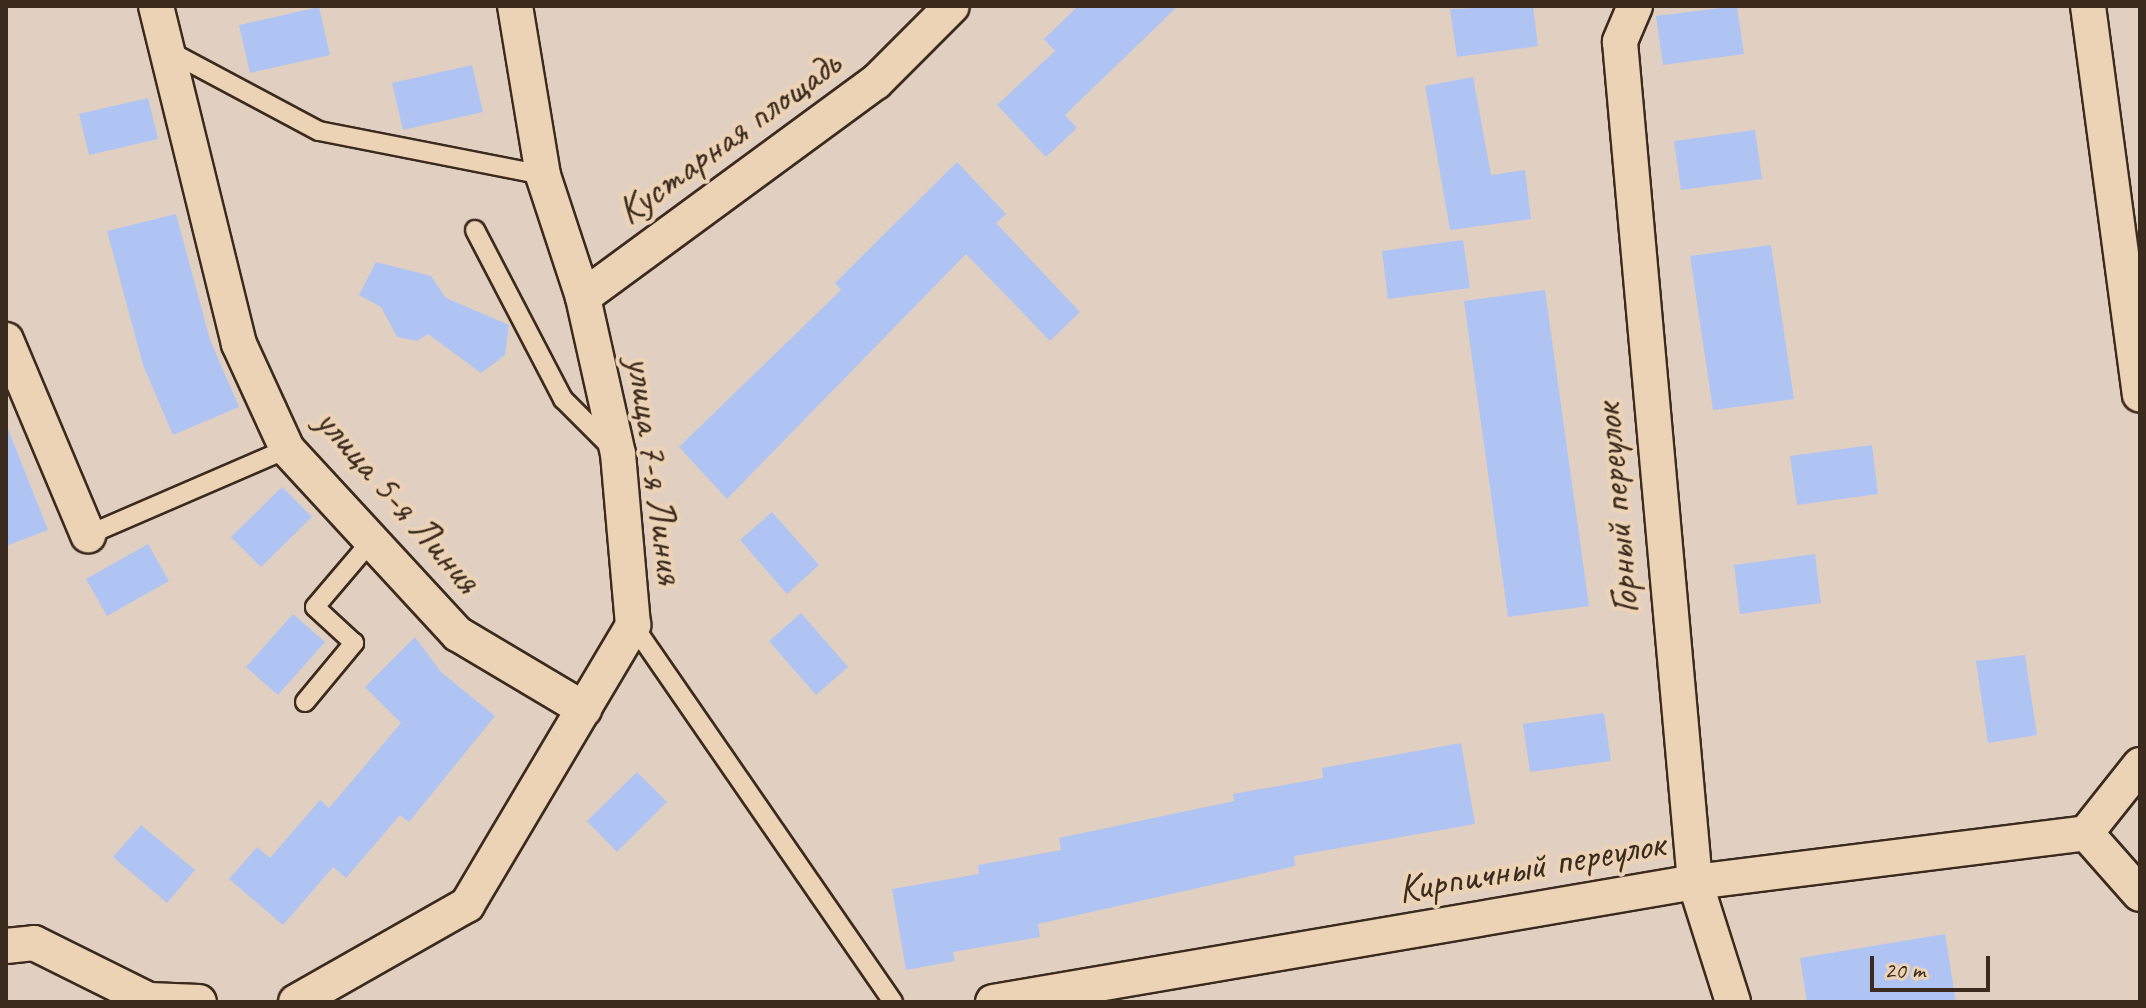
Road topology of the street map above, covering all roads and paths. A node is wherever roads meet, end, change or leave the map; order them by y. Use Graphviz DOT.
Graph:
graph roads {
  1 [pos="156,6"];
  2 [pos="515,6"];
  3 [pos="952,6"];
  4 [pos="1635,6"];
  5 [pos="2088,6"];
  6 [pos="167,50"];
  7 [pos="543,175"];
  8 [pos="475,230"];
  9 [pos="583,297"];
  10 [pos="8,356"];
  11 [pos="2140,395"];
  12 [pos="287,449"];
  13 [pos="618,454"];
  14 [pos="88,535"];
  15 [pos="372,540"];
  16 [pos="633,625"];
  17 [pos="305,702"];
  18 [pos="584,709"];
  19 [pos="2140,765"];
  20 [pos="2086,833"];
  21 [pos="1695,882"];
  22 [pos="2140,894"];
  23 [pos="6,946"];
  24 [pos="150,1001"];
  25 [pos="199,1002"];
  26 [pos="296,1002"];
  27 [pos="893,1002"];
  28 [pos="993,1002"];
  29 [pos="1733,1002"];
  1 -- 6 [label="street, улица 5-я Линия"];
  2 -- 7 [label="street, улица 7-я Линия"];
  3 -- 9 [label="street, Кустарная площадь"];
  4 -- 21 [label="street, Горный переулок"];
  5 -- 11 [label="street"];
  6 -- 7 [label="lane"];
  6 -- 12 [label="street, улица 5-я Линия"];
  7 -- 9 [label="street, улица 7-я Линия"];
  8 -- 13 [label="lane"];
  9 -- 13 [label="street, улица 7-я Линия"];
  10 -- 14 [label="street"];
  12 -- 14 [label="lane"];
  12 -- 15 [label="street, улица 5-я Линия"];
  13 -- 16 [label="street, улица 7-я Линия"];
  15 -- 17 [label="lane"];
  15 -- 18 [label="street, улица 5-я Линия"];
  16 -- 18 [label="street, улица 7-я Линия"];
  16 -- 27 [label="lane"];
  18 -- 26 [label="street, улица 7-я Линия"];
  19 -- 20 [label="street"];
  20 -- 21 [label="street, Кирпичный переулок"];
  20 -- 22 [label="street"];
  21 -- 28 [label="street, Кирпичный переулок"];
  21 -- 29 [label="street, Горный переулок"];
  23 -- 24 [label="street"];
  24 -- 25 [label="street"];
}
